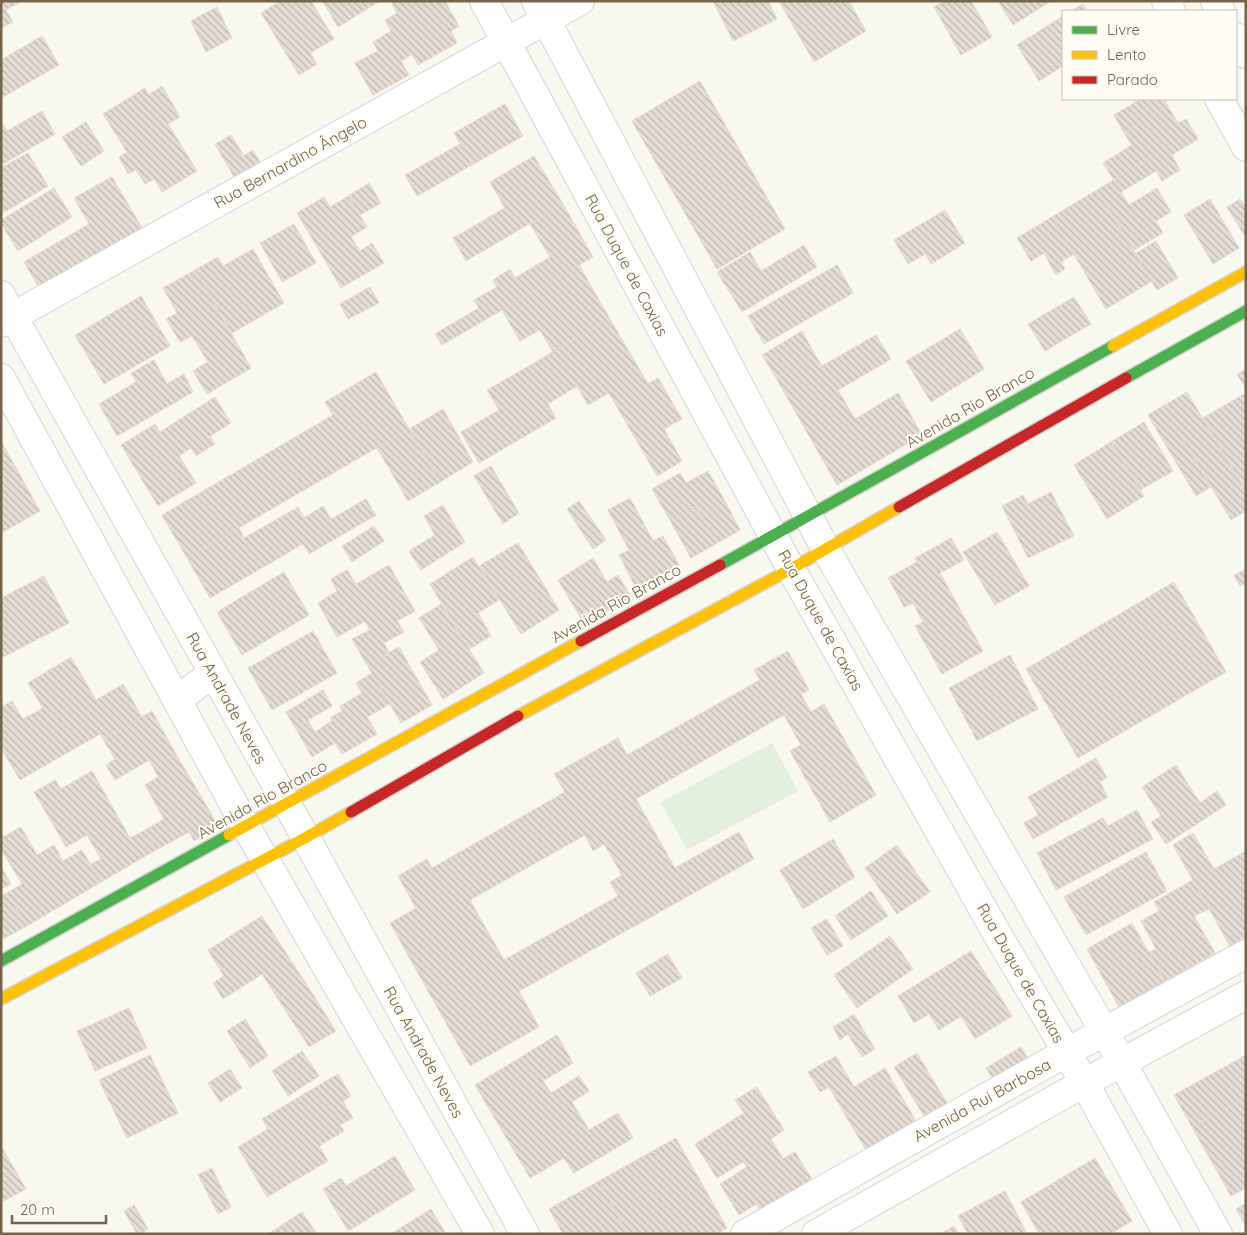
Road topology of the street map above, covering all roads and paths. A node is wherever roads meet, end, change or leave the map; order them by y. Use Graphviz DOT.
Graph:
graph roads {
  1 [pos="484,1"];
  2 [pos="580,1"];
  3 [pos="541,11"];
  4 [pos="1237,39"];
  5 [pos="506,42"];
  6 [pos="1246,54"];
  7 [pos="1220,100"];
  8 [pos="1246,148"];
  9 [pos="668,250"];
  10 [pos="631,272"];
  11 [pos="1246,272"];
  12 [pos="5,311"];
  13 [pos="1246,311"];
  14 [pos="1,378"];
  15 [pos="808,516"];
  16 [pos="774,536"];
  17 [pos="825,548"];
  18 [pos="791,569"];
  19 [pos="213,673"];
  20 [pos="903,683"];
  21 [pos="177,700"];
  22 [pos="867,702"];
  23 [pos="287,804"];
  24 [pos="245,826"];
  25 [pos="305,838"];
  26 [pos="265,859"];
  27 [pos="1034,911"];
  28 [pos="996,932"];
  29 [pos="1246,954"];
  30 [pos="9,960"];
  31 [pos="1246,995"];
  32 [pos="1,999"];
  33 [pos="1104,1031"];
  34 [pos="1067,1052"];
  35 [pos="1122,1063"];
  36 [pos="1084,1083"];
  37 [pos="819,1192"];
  38 [pos="826,1228"];
  39 [pos="480,1234"];
  40 [pos="525,1234"];
  41 [pos="745,1234"];
  42 [pos="1168,1234"];
  43 [pos="1218,1234"];
  1 -- 5 [label="street, Rua Duque de Caxias"];
  2 -- 3 [label="street, Rua Bernardino Ângelo"];
  3 -- 5 [label="street, Rua Bernardino Ângelo"];
  3 -- 9 [label="street"];
  4 -- 6 [label="street"];
  5 -- 10 [label="street, Rua Duque de Caxias"];
  5 -- 12 [label="street, Rua Bernardino Ângelo"];
  7 -- 8 [label="street"];
  9 -- 10 [label="street"];
  9 -- 15 [label="street"];
  10 -- 16 [label="street, Rua Duque de Caxias"];
  11 -- 15 [label="street, Avenida Rio Branco"];
  12 -- 19 [label="street, Rua Andrade Neves"];
  13 -- 17 [label="street"];
  14 -- 21 [label="street"];
  15 -- 16 [label="street, Avenida Rio Branco"];
  15 -- 17 [label="street"];
  16 -- 18 [label="street, Rua Duque de Caxias"];
  16 -- 23 [label="street, Avenida Rio Branco"];
  17 -- 18 [label="street"];
  17 -- 20 [label="street"];
  18 -- 22 [label="street, Rua Duque de Caxias"];
  18 -- 25 [label="street"];
  19 -- 21 [label="street"];
  19 -- 23 [label="street, Rua Andrade Neves"];
  20 -- 22 [label="street"];
  20 -- 27 [label="street"];
  21 -- 24 [label="street"];
  22 -- 28 [label="street, Rua Duque de Caxias"];
  23 -- 24 [label="street, Avenida Rio Branco"];
  23 -- 25 [label="street, Rua Andrade Neves"];
  24 -- 26 [label="street"];
  24 -- 30 [label="street, Avenida Rio Branco"];
  25 -- 26 [label="street"];
  25 -- 40 [label="street, Rua Andrade Neves"];
  26 -- 32 [label="street"];
  26 -- 39 [label="street"];
  27 -- 28 [label="street"];
  27 -- 33 [label="street"];
  28 -- 34 [label="street, Rua Duque de Caxias"];
  29 -- 33 [label="street, Avenida Rui Barbosa"];
  31 -- 35 [label="street"];
  33 -- 34 [label="street, Avenida Rui Barbosa"];
  33 -- 35 [label="street"];
  34 -- 36 [label="street, Rua Duque de Caxias"];
  34 -- 37 [label="street, Avenida Rui Barbosa"];
  35 -- 36 [label="street"];
  35 -- 43 [label="street"];
  36 -- 38 [label="street"];
  36 -- 42 [label="street, Rua Duque de Caxias"];
  37 -- 38 [label="street"];
  37 -- 41 [label="street, Avenida Rui Barbosa"];
}
